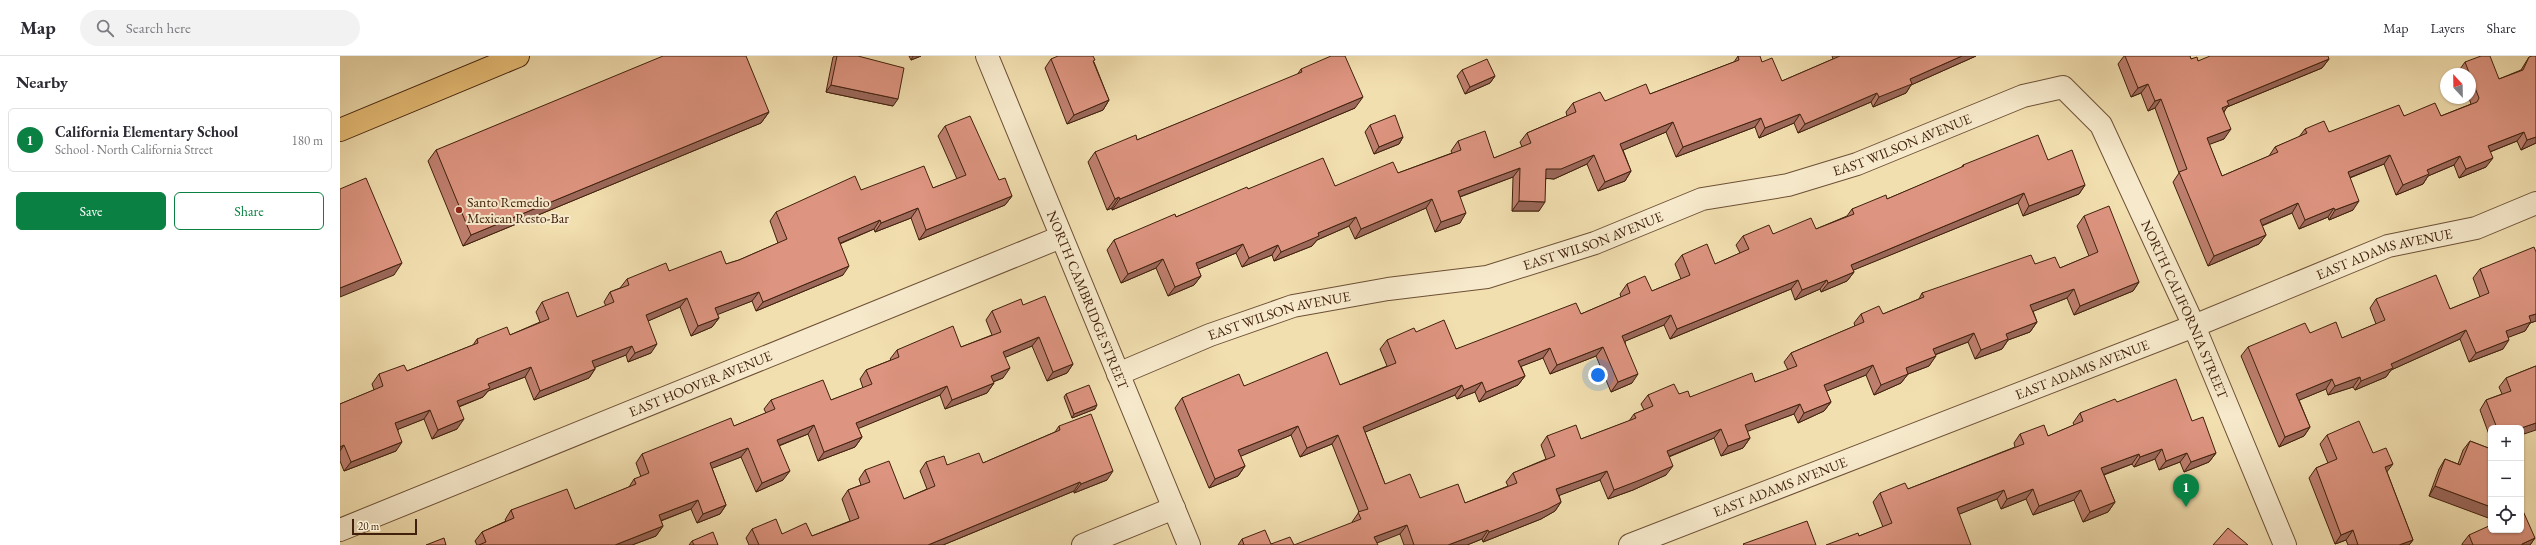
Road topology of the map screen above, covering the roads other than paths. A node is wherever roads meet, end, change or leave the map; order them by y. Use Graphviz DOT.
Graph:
graph roads {
  1 [pos="518,56"];
  2 [pos="987,56"];
  3 [pos="2063,87"];
  4 [pos="340,130"];
  5 [pos="2536,203"];
  6 [pos="1061,237"];
  7 [pos="2194,326"];
  8 [pos="1118,374"];
  9 [pos="1174,508"];
  10 [pos="340,530"];
  11 [pos="1083,545"];
  12 [pos="1189,545"];
  13 [pos="1630,545"];
  14 [pos="2285,545"];
  1 -- 4 [label="main road"];
  2 -- 6 [label="street, NORTH CAMBRIDGE STREET"];
  3 -- 7 [label="street, NORTH CALIFORNIA STREET"];
  3 -- 8 [label="street, EAST WILSON AVENUE"];
  5 -- 7 [label="street, EAST ADAMS AVENUE"];
  6 -- 8 [label="street, NORTH CAMBRIDGE STREET"];
  6 -- 10 [label="street, EAST HOOVER AVENUE"];
  7 -- 13 [label="street, EAST ADAMS AVENUE"];
  7 -- 14 [label="street, NORTH CALIFORNIA STREET"];
  8 -- 9 [label="street, NORTH CAMBRIDGE STREET"];
  9 -- 11 [label="street"];
  9 -- 12 [label="street, NORTH CAMBRIDGE STREET"];
}
